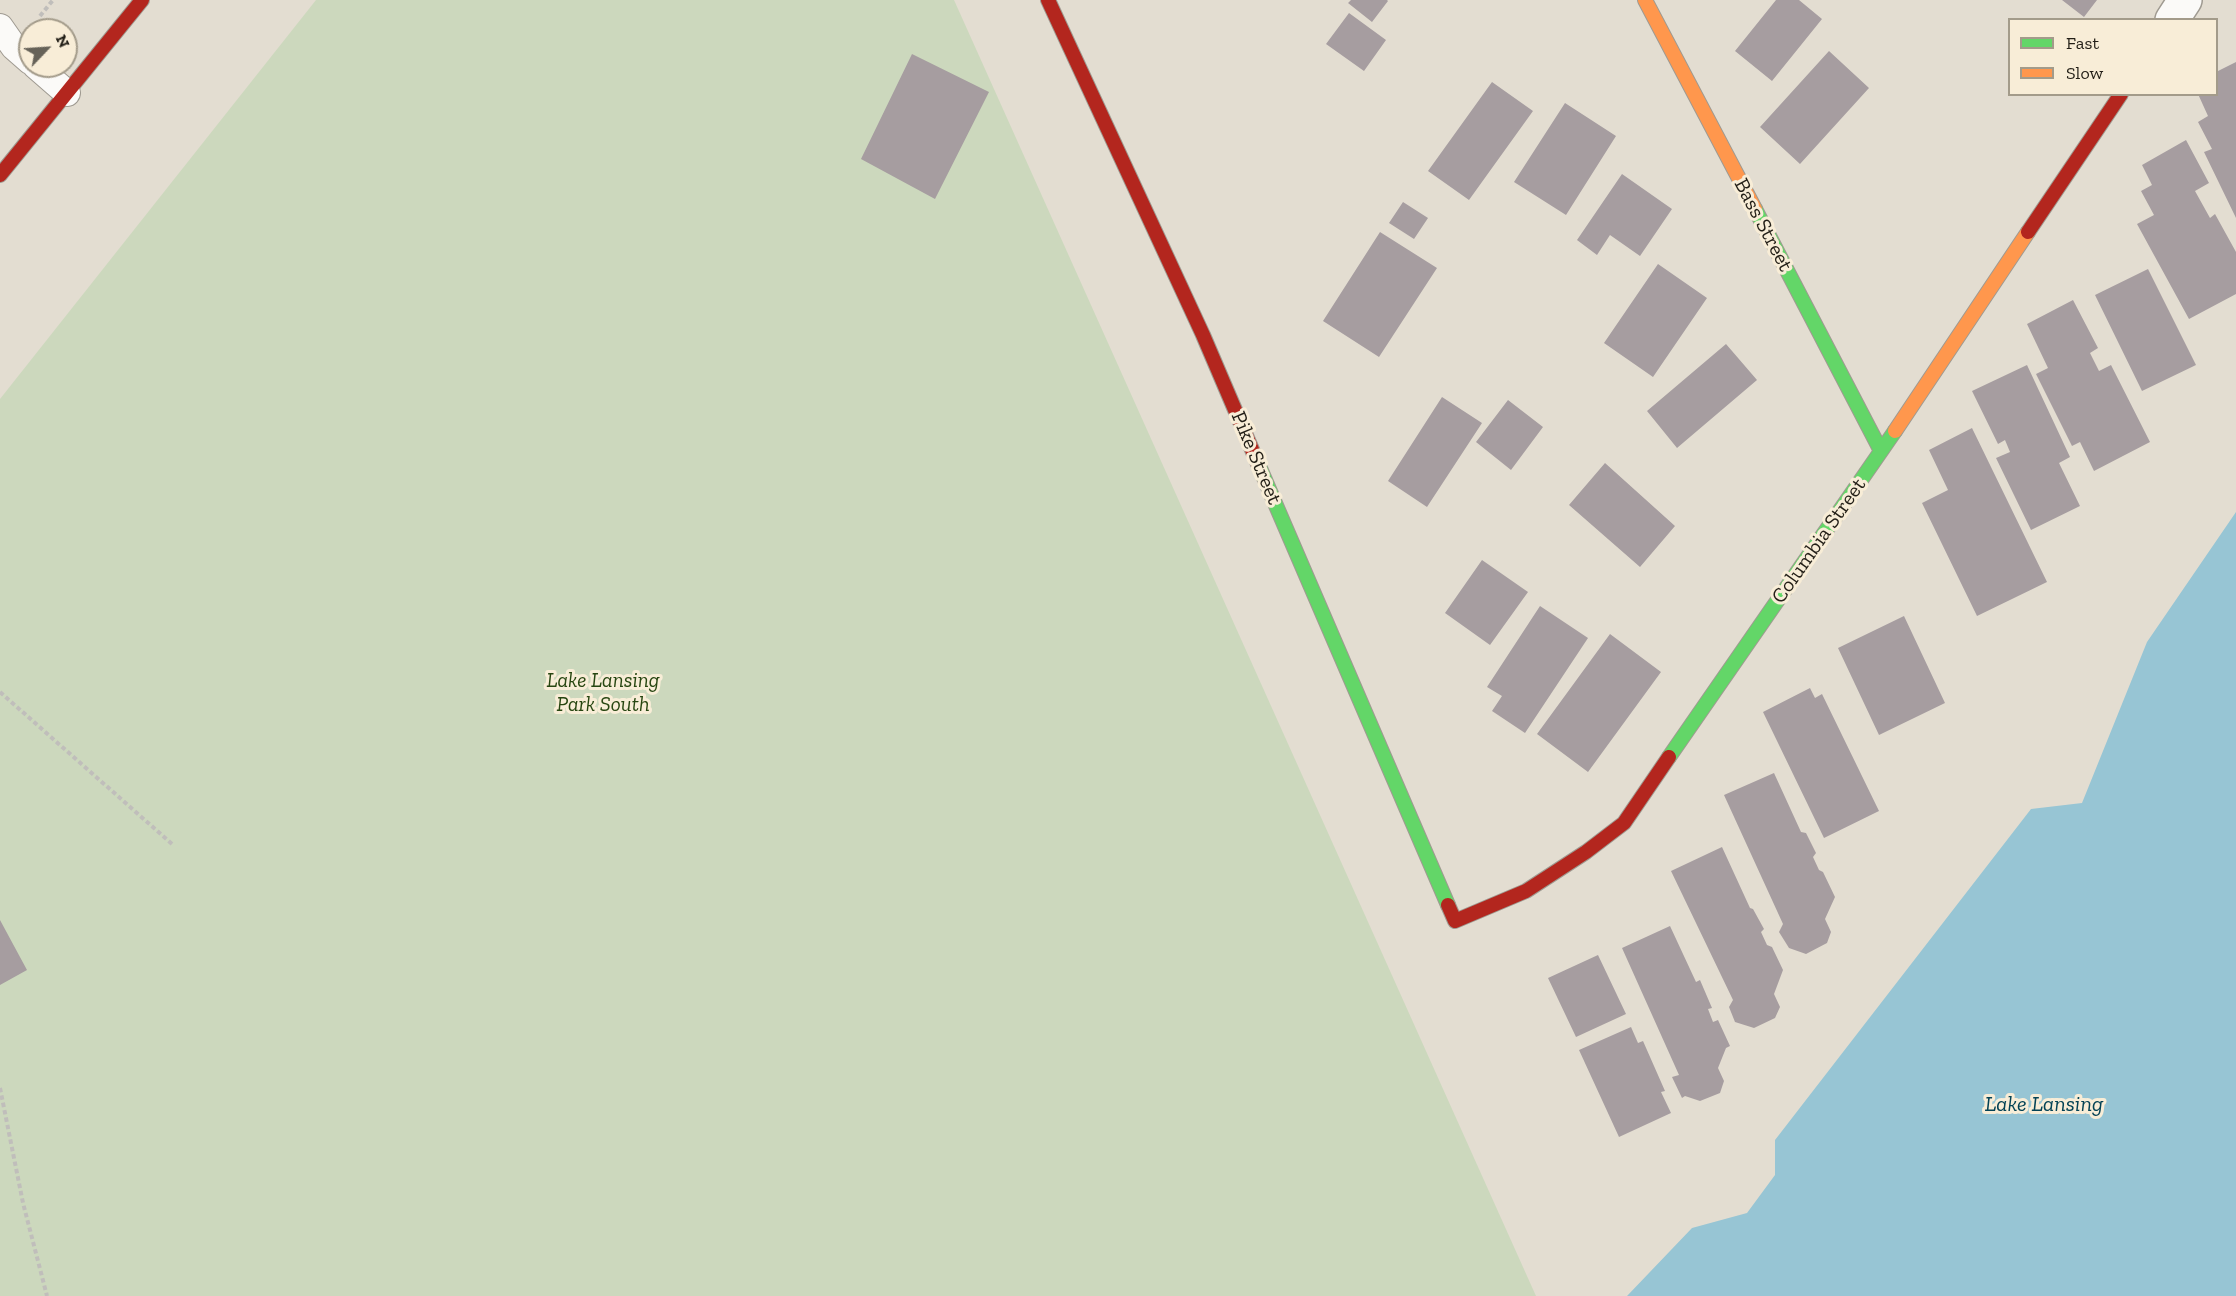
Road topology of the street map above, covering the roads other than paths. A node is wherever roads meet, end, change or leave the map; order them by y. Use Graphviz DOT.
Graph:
graph roads {
  1 [pos="142,0"];
  2 [pos="1048,0"];
  3 [pos="1645,0"];
  4 [pos="2185,0"];
  5 [pos="2173,18"];
  6 [pos="0,27"];
  7 [pos="18,50"];
  8 [pos="49,78"];
  9 [pos="66,93"];
  10 [pos="2120,96"];
  11 [pos="0,175"];
  12 [pos="1881,451"];
  13 [pos="1455,921"];
  1 -- 9 [label="street"];
  2 -- 13 [label="street, Pike Street"];
  3 -- 12 [label="street, Bass Street"];
  4 -- 5 [label="street"];
  6 -- 7 [label="lane"];
  8 -- 9 [label="lane"];
  9 -- 11 [label="street"];
  10 -- 12 [label="street, Columbia Street"];
  12 -- 13 [label="street, Columbia Street"];
}
